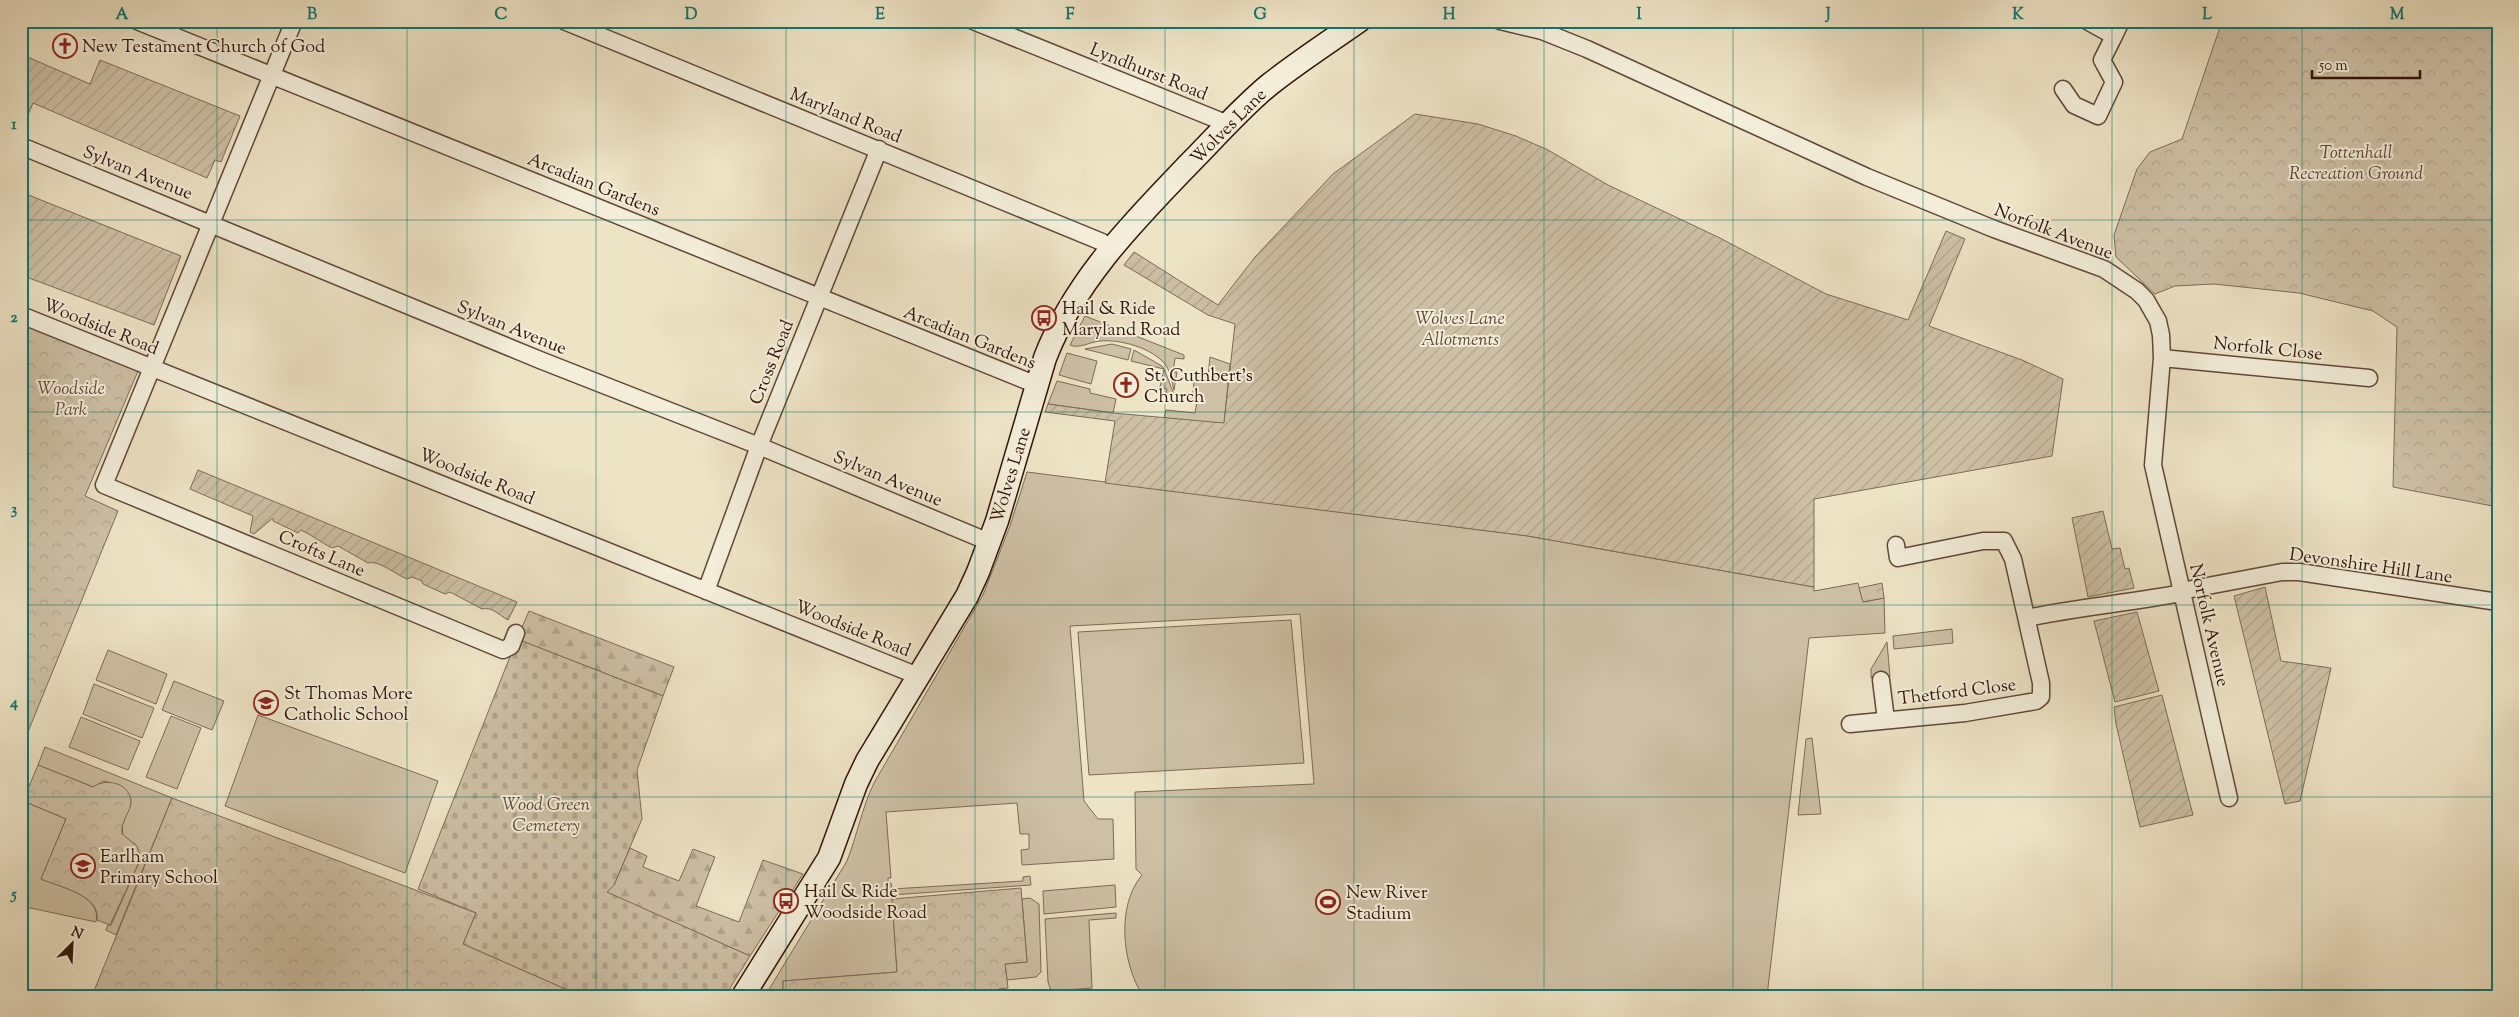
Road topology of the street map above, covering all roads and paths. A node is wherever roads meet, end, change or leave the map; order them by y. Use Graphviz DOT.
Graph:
graph roads {
  1 [pos="137,21"];
  2 [pos="294,21"];
  3 [pos="564,21"];
  4 [pos="973,21"];
  5 [pos="1359,21"];
  6 [pos="1500,21"];
  7 [pos="2087,21"];
  8 [pos="2121,21"];
  9 [pos="2114,36"];
  10 [pos="272,76"];
  11 [pos="2063,89"];
  12 [pos="1228,124"];
  13 [pos="21,146"];
  14 [pos="879,149"];
  15 [pos="212,223"];
  16 [pos="1111,249"];
  17 [pos="819,297"];
  18 [pos="21,315"];
  19 [pos="2162,358"];
  20 [pos="152,369"];
  21 [pos="2369,378"];
  22 [pos="1037,386"];
  23 [pos="759,446"];
  24 [pos="989,542"];
  25 [pos="1896,545"];
  26 [pos="706,590"];
  27 [pos="2181,592"];
  28 [pos="2498,602"];
  29 [pos="2027,618"];
  30 [pos="516,633"];
  31 [pos="918,676"];
  32 [pos="1881,680"];
  33 [pos="1886,720"];
  34 [pos="1850,724"];
  35 [pos="2229,798"];
  36 [pos="743,996"];
  1 -- 10 [label="street, Arcadian Gardens"];
  2 -- 10 [label="street"];
  3 -- 14 [label="street, Maryland Road"];
  4 -- 12 [label="street, Lyndhurst Road"];
  5 -- 12 [label="street, Wolves Lane"];
  6 -- 19 [label="street, Norfolk Avenue"];
  7 -- 9 [label="street"];
  8 -- 9 [label="street"];
  9 -- 11 [label="street"];
  10 -- 15 [label="street"];
  10 -- 17 [label="street, Arcadian Gardens"];
  12 -- 16 [label="street, Wolves Lane"];
  13 -- 15 [label="street, Sylvan Avenue"];
  14 -- 16 [label="street, Maryland Road"];
  14 -- 17 [label="street, Cross Road"];
  15 -- 20 [label="street"];
  15 -- 23 [label="street, Sylvan Avenue"];
  16 -- 22 [label="street, Wolves Lane"];
  17 -- 22 [label="street, Arcadian Gardens"];
  17 -- 23 [label="street, Cross Road"];
  18 -- 20 [label="street, Woodside Road"];
  19 -- 21 [label="street, Norfolk Close"];
  19 -- 27 [label="street, Norfolk Avenue"];
  20 -- 26 [label="street, Woodside Road"];
  20 -- 30 [label="street, Crofts Lane"];
  22 -- 24 [label="street, Wolves Lane"];
  23 -- 24 [label="street, Sylvan Avenue"];
  23 -- 26 [label="street, Cross Road"];
  24 -- 31 [label="street, Wolves Lane"];
  25 -- 29 [label="street, Thetford Close"];
  26 -- 31 [label="street, Woodside Road"];
  27 -- 28 [label="street, Devonshire Hill Lane"];
  27 -- 29 [label="street"];
  27 -- 35 [label="street, Norfolk Avenue"];
  29 -- 33 [label="street, Thetford Close"];
  31 -- 36 [label="street, Wolves Lane"];
  32 -- 33 [label="street, Thetford Close"];
  33 -- 34 [label="street, Thetford Close"];
}
